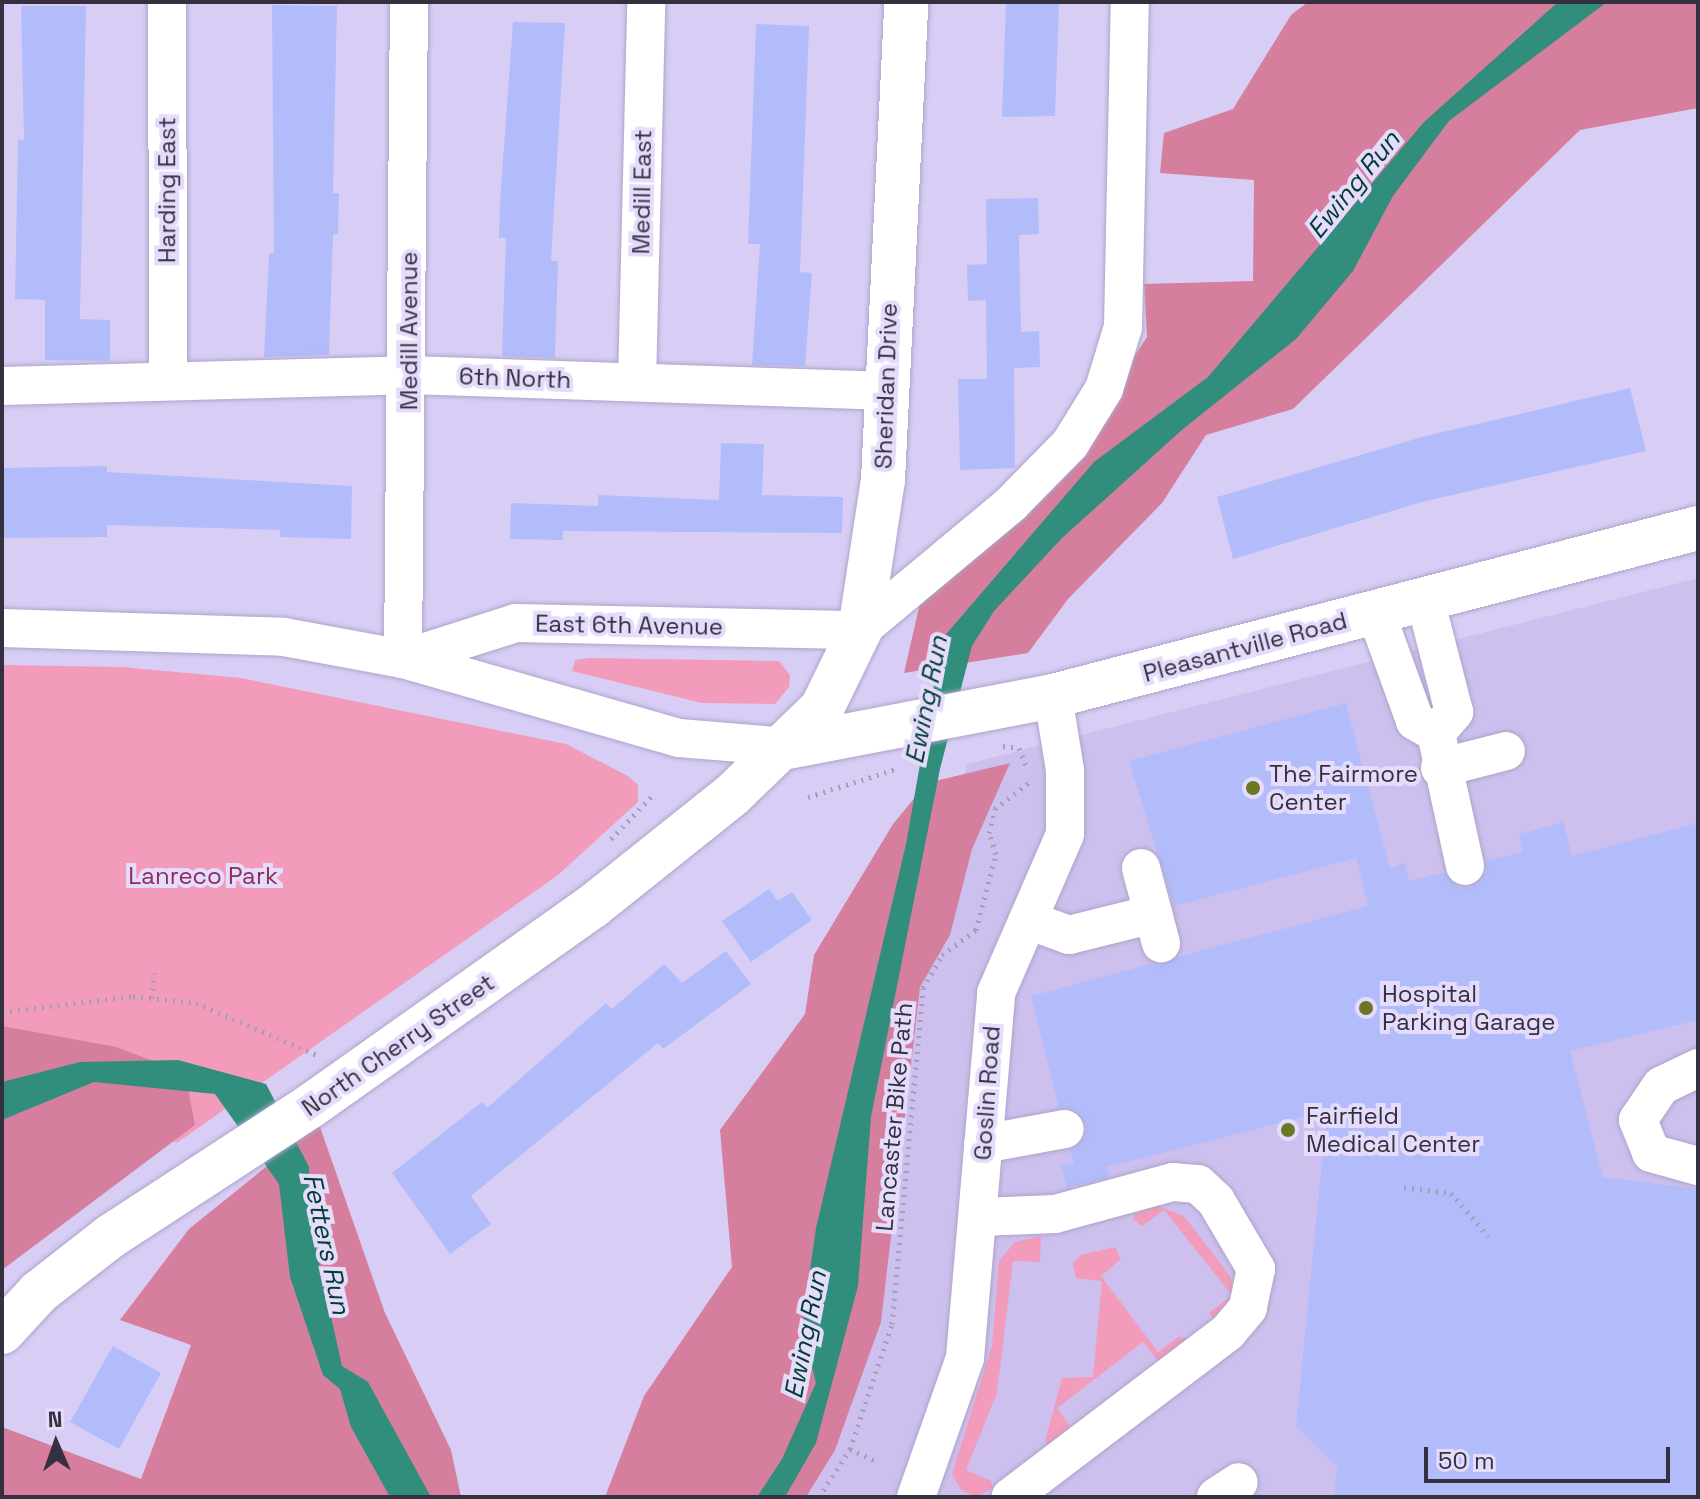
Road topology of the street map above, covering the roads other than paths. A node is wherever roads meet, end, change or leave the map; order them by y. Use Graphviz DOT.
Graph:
graph roads {
  1 [pos="167,2"];
  2 [pos="409,2"];
  3 [pos="646,2"];
  4 [pos="906,2"];
  5 [pos="1130,2"];
  6 [pos="409,375"];
  7 [pos="168,378"];
  8 [pos="637,382"];
  9 [pos="2,386"];
  10 [pos="883,391"];
  11 [pos="1698,528"];
  12 [pos="1425,599"];
  13 [pos="1376,613"];
  14 [pos="2,628"];
  15 [pos="860,630"];
  16 [pos="403,659"];
  17 [pos="1036,700"];
  18 [pos="788,747"];
  19 [pos="1438,751"];
  20 [pos="1506,751"];
  21 [pos="1465,866"];
  22 [pos="1141,868"];
  23 [pos="1028,920"];
  24 [pos="1698,1068"];
  25 [pos="1065,1129"];
  26 [pos="983,1144"];
  27 [pos="1698,1166"];
  28 [pos="980,1217"];
  29 [pos="2,1332"];
  30 [pos="916,1497"];
  31 [pos="1011,1497"];
  1 -- 7 [label="street, Harding East"];
  2 -- 6 [label="street, Medill Avenue"];
  3 -- 8 [label="street, Medill East"];
  4 -- 10 [label="main road, Sheridan Drive"];
  5 -- 15 [label="street"];
  6 -- 7 [label="street, 6th North"];
  6 -- 8 [label="street, 6th North"];
  6 -- 16 [label="street, Medill Avenue"];
  7 -- 9 [label="street, 6th North"];
  8 -- 10 [label="street, 6th North"];
  10 -- 15 [label="main road, Sheridan Drive"];
  11 -- 12 [label="main road, Pleasantville Road"];
  12 -- 13 [label="main road, Pleasantville Road"];
  12 -- 19 [label="street"];
  13 -- 17 [label="main road, Pleasantville Road"];
  13 -- 19 [label="street"];
  14 -- 16 [label="street, East 6th Avenue"];
  15 -- 16 [label="street, East 6th Avenue"];
  15 -- 18 [label="main road, Sheridan Drive"];
  16 -- 18 [label="street, East 6th Avenue"];
  17 -- 18 [label="main road, Pleasantville Road"];
  17 -- 23 [label="street, Goslin Road"];
  18 -- 29 [label="main road, North Cherry Street"];
  19 -- 20 [label="street"];
  19 -- 21 [label="street"];
  22 -- 23 [label="street"];
  23 -- 26 [label="street, Goslin Road"];
  24 -- 27 [label="street"];
  25 -- 26 [label="street"];
  26 -- 28 [label="street, Goslin Road"];
  28 -- 30 [label="street, Goslin Road"];
  28 -- 31 [label="street"];
}
